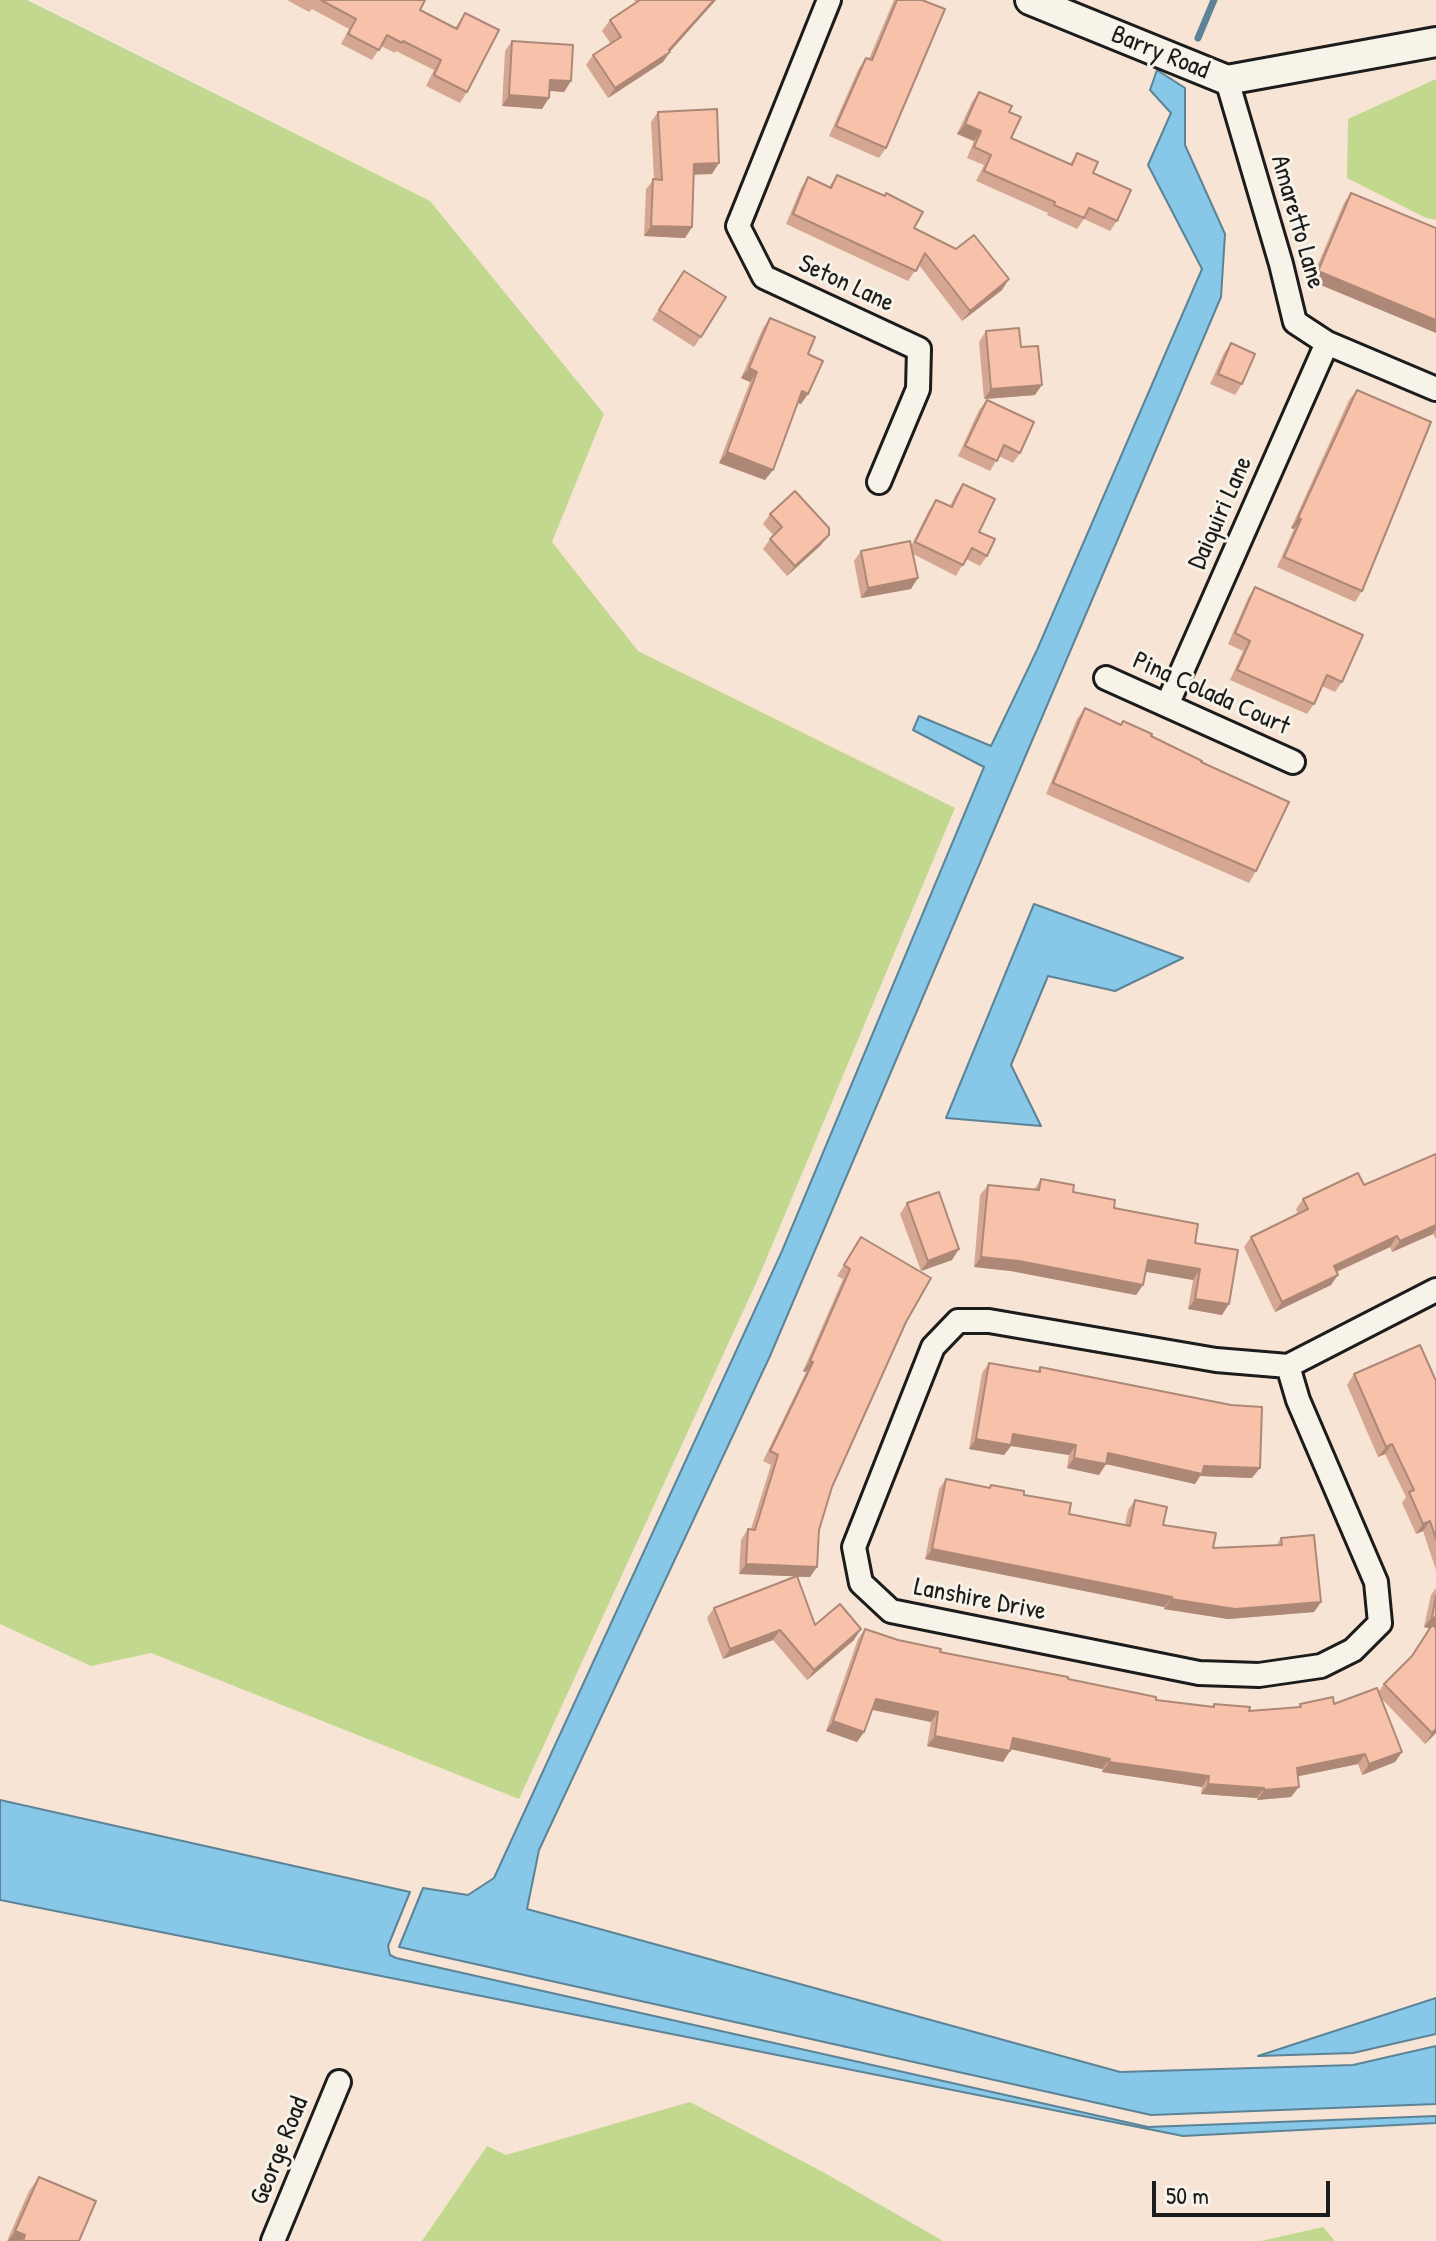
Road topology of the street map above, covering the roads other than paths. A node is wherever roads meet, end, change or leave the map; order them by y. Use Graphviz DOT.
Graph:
graph roads {
  1 [pos="829,0"];
  2 [pos="1030,0"];
  3 [pos="1436,42"];
  4 [pos="1227,80"];
  5 [pos="1327,343"];
  6 [pos="1436,389"];
  7 [pos="879,482"];
  8 [pos="1106,678"];
  9 [pos="1167,705"];
  10 [pos="1293,762"];
  11 [pos="1436,1290"];
  12 [pos="1288,1366"];
  13 [pos="339,2082"];
  14 [pos="273,2241"];
  1 -- 7 [label="street, Seton Lane"];
  2 -- 4 [label="street, Barry Road"];
  3 -- 4 [label="street, Barry Road"];
  4 -- 5 [label="street, Amaretto Lane"];
  5 -- 6 [label="street, Amaretto Lane"];
  5 -- 9 [label="street, Daiquiri Lane"];
  8 -- 9 [label="street, Pina Colada Court"];
  9 -- 10 [label="street, Pina Colada Court"];
  11 -- 12 [label="street"];
  12 -- 12 [label="street, Lanshire Drive"];
  13 -- 14 [label="street, George Road"];
}
